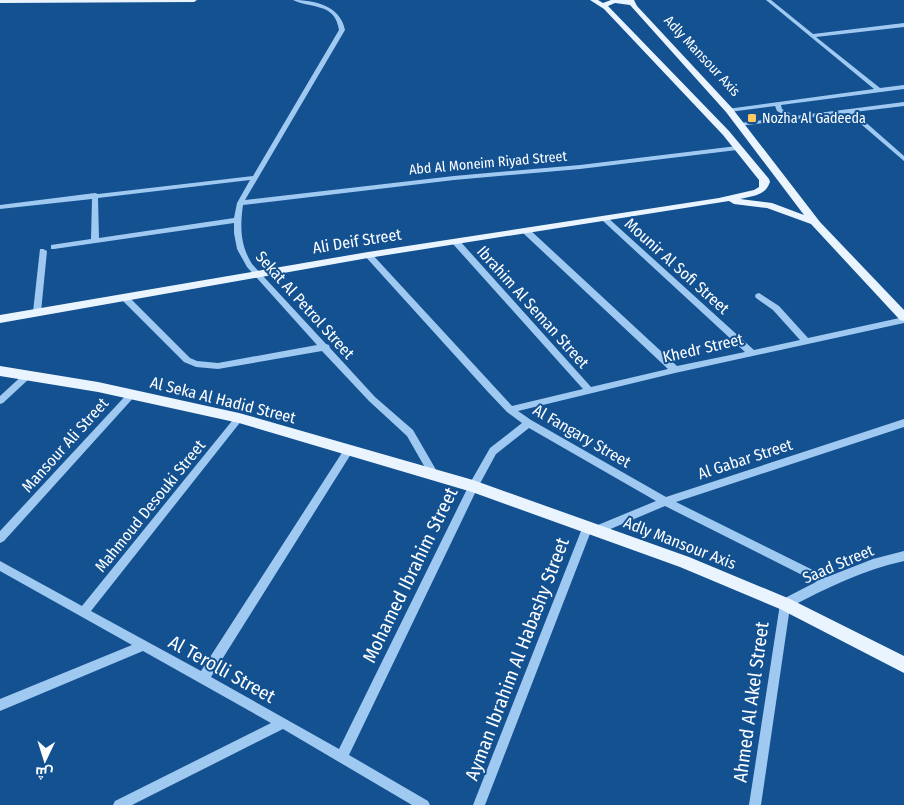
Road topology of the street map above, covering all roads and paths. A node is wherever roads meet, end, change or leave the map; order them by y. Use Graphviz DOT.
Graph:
graph roads {
  1 [pos="194,0"];
  2 [pos="296,0"];
  3 [pos="593,0"];
  4 [pos="768,0"];
  5 [pos="0,1"];
  6 [pos="631,1"];
  7 [pos="603,6"];
  8 [pos="904,25"];
  9 [pos="812,36"];
  10 [pos="904,87"];
  11 [pos="878,90"];
  12 [pos="779,103"];
  13 [pos="904,104"];
  14 [pos="729,110"];
  15 [pos="849,111"];
  16 [pos="795,118"];
  17 [pos="740,125"];
  18 [pos="737,148"];
  19 [pos="904,159"];
  20 [pos="254,178"];
  21 [pos="95,195"];
  22 [pos="719,201"];
  23 [pos="240,203"];
  24 [pos="0,206"];
  25 [pos="605,219"];
  26 [pos="237,220"];
  27 [pos="816,224"];
  28 [pos="526,232"];
  29 [pos="95,241"];
  30 [pos="456,242"];
  31 [pos="54,247"];
  32 [pos="43,251"];
  33 [pos="368,256"];
  34 [pos="256,274"];
  35 [pos="124,296"];
  36 [pos="759,296"];
  37 [pos="37,312"];
  38 [pos="904,318"];
  39 [pos="0,319"];
  40 [pos="806,340"];
  41 [pos="326,348"];
  42 [pos="752,353"];
  43 [pos="675,370"];
  44 [pos="0,371"];
  45 [pos="28,375"];
  46 [pos="589,390"];
  47 [pos="132,394"];
  48 [pos="0,401"];
  49 [pos="510,410"];
  50 [pos="240,418"];
  51 [pos="528,423"];
  52 [pos="904,423"];
  53 [pos="348,451"];
  54 [pos="434,475"];
  55 [pos="473,486"];
  56 [pos="664,501"];
  57 [pos="592,528"];
  58 [pos="0,538"];
  59 [pos="904,556"];
  60 [pos="0,566"];
  61 [pos="826,582"];
  62 [pos="785,604"];
  63 [pos="84,612"];
  64 [pos="143,646"];
  65 [pos="904,665"];
  66 [pos="203,678"];
  67 [pos="0,705"];
  68 [pos="283,723"];
  69 [pos="342,756"];
  70 [pos="119,805"];
  71 [pos="424,805"];
  72 [pos="479,805"];
  73 [pos="755,805"];
  1 -- 5 [label="main road"];
  2 -- 20 [label="street, Sekat Al Petrol Street"];
  3 -- 7 [label="main road"];
  4 -- 9 [label="street"];
  6 -- 7 [label="main road"];
  6 -- 14 [label="main road, Adly Mansour Axis"];
  7 -- 18 [label="main road"];
  8 -- 9 [label="street"];
  9 -- 11 [label="street"];
  10 -- 11 [label="street"];
  11 -- 12 [label="street"];
  12 -- 14 [label="street"];
  12 -- 16 [label="street"];
  13 -- 15 [label="street"];
  14 -- 17 [label="main road, Adly Mansour Axis"];
  15 -- 16 [label="street"];
  15 -- 19 [label="street"];
  16 -- 17 [label="street"];
  17 -- 27 [label="main road, Adly Mansour Axis"];
  18 -- 22 [label="main road"];
  18 -- 23 [label="street, Abd Al Moneim Riyad Street"];
  20 -- 21 [label="street"];
  20 -- 23 [label="street, Sekat Al Petrol Street"];
  21 -- 24 [label="street"];
  21 -- 29 [label="street"];
  22 -- 25 [label="main road, Ali Deif Street"];
  22 -- 27 [label="main road"];
  23 -- 26 [label="street, Sekat Al Petrol Street"];
  25 -- 28 [label="main road, Ali Deif Street"];
  25 -- 42 [label="street, Mounir Al Sofi Street"];
  26 -- 29 [label="street"];
  26 -- 34 [label="street, Sekat Al Petrol Street"];
  27 -- 38 [label="main road, Adly Mansour Axis"];
  28 -- 30 [label="main road, Ali Deif Street"];
  28 -- 43 [label="street"];
  29 -- 31 [label="street"];
  30 -- 33 [label="main road, Ali Deif Street"];
  30 -- 46 [label="street, Ibrahim Al Seman Street"];
  32 -- 37 [label="street"];
  33 -- 34 [label="main road, Ali Deif Street"];
  33 -- 49 [label="street, Al Fangary Street"];
  34 -- 35 [label="main road, Ali Deif Street"];
  34 -- 41 [label="street, Sekat Al Petrol Street"];
  35 -- 37 [label="main road, Ali Deif Street"];
  35 -- 41 [label="street"];
  36 -- 40 [label="street"];
  37 -- 39 [label="main road, Ali Deif Street"];
  38 -- 40 [label="street, Khedr Street"];
  40 -- 42 [label="street, Khedr Street"];
  41 -- 54 [label="street, Sekat Al Petrol Street"];
  42 -- 43 [label="street, Khedr Street"];
  43 -- 46 [label="street, Khedr Street"];
  44 -- 45 [label="main road, Al Seka Al Hadid Street"];
  45 -- 47 [label="main road, Al Seka Al Hadid Street"];
  45 -- 48 [label="street"];
  46 -- 49 [label="street, Khedr Street"];
  47 -- 50 [label="main road, Al Seka Al Hadid Street"];
  47 -- 58 [label="street, Mansour Ali Street"];
  49 -- 51 [label="street, Al Fangary Street"];
  50 -- 53 [label="main road, Al Seka Al Hadid Street"];
  50 -- 63 [label="street, Mahmoud Desouki Street"];
  51 -- 55 [label="street, Mohamed Ibrahim Street"];
  51 -- 56 [label="street, Al Fangary Street"];
  52 -- 56 [label="street, Al Gabar Street"];
  53 -- 54 [label="main road, Al Seka Al Hadid Street"];
  53 -- 66 [label="street"];
  54 -- 55 [label="main road, Adly Mansour Axis"];
  55 -- 57 [label="main road, Adly Mansour Axis"];
  55 -- 69 [label="street, Mohamed Ibrahim Street"];
  56 -- 57 [label="street, Al Gabar Street"];
  56 -- 61 [label="street, Al Fangary Street"];
  57 -- 62 [label="main road, Adly Mansour Axis"];
  57 -- 72 [label="street, Ayman Ibrahim Al Habashy Street"];
  59 -- 61 [label="street, Saad Street"];
  60 -- 63 [label="street, Al Terolli Street"];
  61 -- 62 [label="street, Saad Street"];
  62 -- 65 [label="main road, Adly Mansour Axis"];
  62 -- 73 [label="street, Ahmed Al Akel Street"];
  63 -- 64 [label="street, Al Terolli Street"];
  64 -- 66 [label="street, Al Terolli Street"];
  64 -- 67 [label="street"];
  66 -- 68 [label="street, Al Terolli Street"];
  68 -- 69 [label="street, Al Terolli Street"];
  68 -- 70 [label="street"];
  69 -- 71 [label="street, Al Terolli Street"];
}
